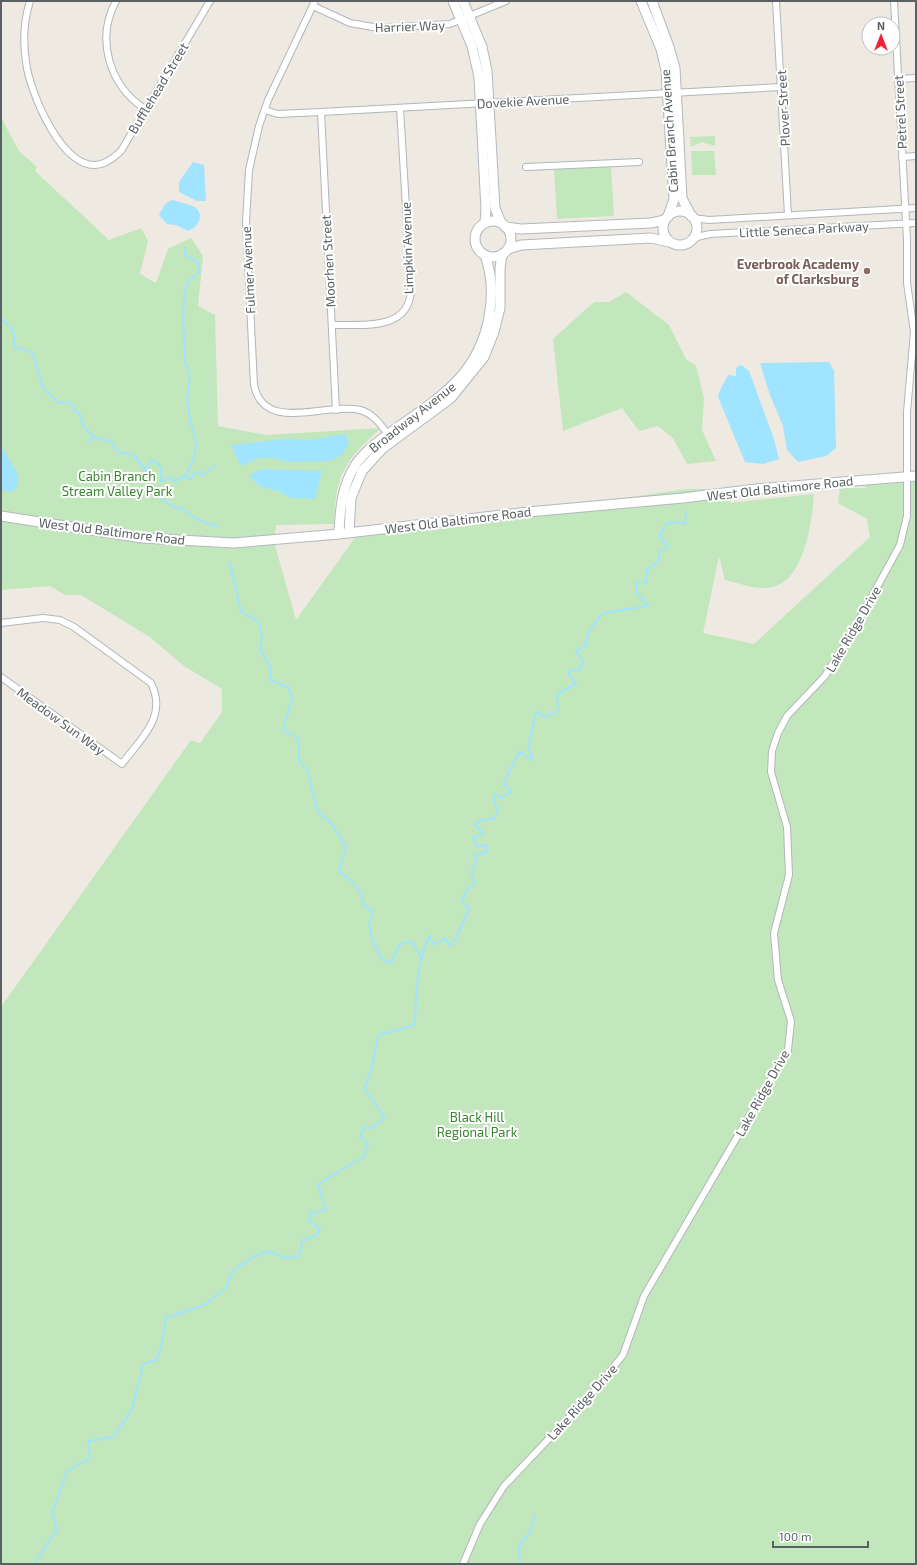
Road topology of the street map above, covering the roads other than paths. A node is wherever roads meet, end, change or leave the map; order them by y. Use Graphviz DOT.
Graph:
graph roads {
  1 [pos="30,1"];
  2 [pos="116,1"];
  3 [pos="210,1"];
  4 [pos="453,1"];
  5 [pos="463,1"];
  6 [pos="506,1"];
  7 [pos="641,1"];
  8 [pos="652,1"];
  9 [pos="776,1"];
  10 [pos="894,1"];
  11 [pos="314,3"];
  12 [pos="465,18"];
  13 [pos="916,78"];
  14 [pos="898,79"];
  15 [pos="781,87"];
  16 [pos="673,94"];
  17 [pos="485,103"];
  18 [pos="400,108"];
  19 [pos="145,109"];
  20 [pos="265,110"];
  21 [pos="320,112"];
  22 [pos="902,156"];
  23 [pos="916,156"];
  24 [pos="639,162"];
  25 [pos="526,167"];
  26 [pos="905,208"];
  27 [pos="916,208"];
  28 [pos="788,215"];
  29 [pos="692,217"];
  30 [pos="667,218"];
  31 [pos="485,223"];
  32 [pos="916,223"];
  33 [pos="906,224"];
  34 [pos="503,225"];
  35 [pos="693,238"];
  36 [pos="669,242"];
  37 [pos="505,251"];
  38 [pos="485,255"];
  39 [pos="332,325"];
  40 [pos="336,410"];
  41 [pos="390,438"];
  42 [pos="912,476"];
  43 [pos="1,516"];
  44 [pos="349,533"];
  45 [pos="339,534"];
  46 [pos="1,623"];
  47 [pos="1,677"];
  48 [pos="463,1564"];
  1 -- 19 [label="street, Bufflehead Street"];
  2 -- 19 [label="street"];
  3 -- 19 [label="street, Bufflehead Street"];
  4 -- 12 [label="street"];
  5 -- 12 [label="street"];
  6 -- 12 [label="street, Harrier Way"];
  7 -- 16 [label="street, Cabin Branch Avenue"];
  8 -- 16 [label="street, Cabin Branch Avenue"];
  9 -- 15 [label="street, Plover Street"];
  10 -- 14 [label="street, Petrel Street"];
  11 -- 12 [label="street, Harrier Way"];
  11 -- 20 [label="street, Fulmer Avenue"];
  12 -- 17 [label="street"];
  13 -- 14 [label="street"];
  14 -- 22 [label="street, Petrel Street"];
  15 -- 16 [label="street, Dovekie Avenue"];
  15 -- 28 [label="street, Plover Street"];
  16 -- 17 [label="street, Dovekie Avenue"];
  16 -- 29 [label="street, Cabin Branch Avenue"];
  16 -- 30 [label="street, Cabin Branch Avenue"];
  17 -- 18 [label="street, Dovekie Avenue"];
  17 -- 31 [label="street"];
  17 -- 34 [label="street"];
  18 -- 21 [label="street, Dovekie Avenue"];
  18 -- 39 [label="street, Limpkin Avenue"];
  20 -- 21 [label="street, Dovekie Avenue"];
  20 -- 40 [label="street, Fulmer Avenue"];
  21 -- 39 [label="street, Moorhen Street"];
  22 -- 23 [label="street"];
  22 -- 26 [label="street, Petrel Street"];
  24 -- 25 [label="street"];
  26 -- 27 [label="street, Little Seneca Parkway"];
  26 -- 28 [label="street, Little Seneca Parkway"];
  26 -- 33 [label="street, Petrel Street"];
  28 -- 29 [label="street, Little Seneca Parkway"];
  29 -- 30 [label="street"];
  29 -- 35 [label="street"];
  30 -- 34 [label="street"];
  30 -- 36 [label="street"];
  31 -- 34 [label="street"];
  31 -- 38 [label="street"];
  32 -- 33 [label="street, Little Seneca Parkway"];
  33 -- 35 [label="street, Little Seneca Parkway"];
  33 -- 42 [label="street, Lake Ridge Drive"];
  34 -- 37 [label="street"];
  35 -- 36 [label="street"];
  36 -- 37 [label="street"];
  37 -- 38 [label="street"];
  37 -- 41 [label="street, Broadway Avenue"];
  38 -- 41 [label="street, Broadway Avenue"];
  39 -- 40 [label="street, Moorhen Street"];
  40 -- 41 [label="street, Fulmer Avenue"];
  41 -- 44 [label="street, Broadway Avenue"];
  41 -- 45 [label="street, Broadway Avenue"];
  42 -- 44 [label="street, West Old Baltimore Road"];
  42 -- 48 [label="street, Lake Ridge Drive"];
  43 -- 45 [label="street, West Old Baltimore Road"];
  44 -- 45 [label="street, West Old Baltimore Road"];
  46 -- 47 [label="street, Meadow Sun Way"];
}
